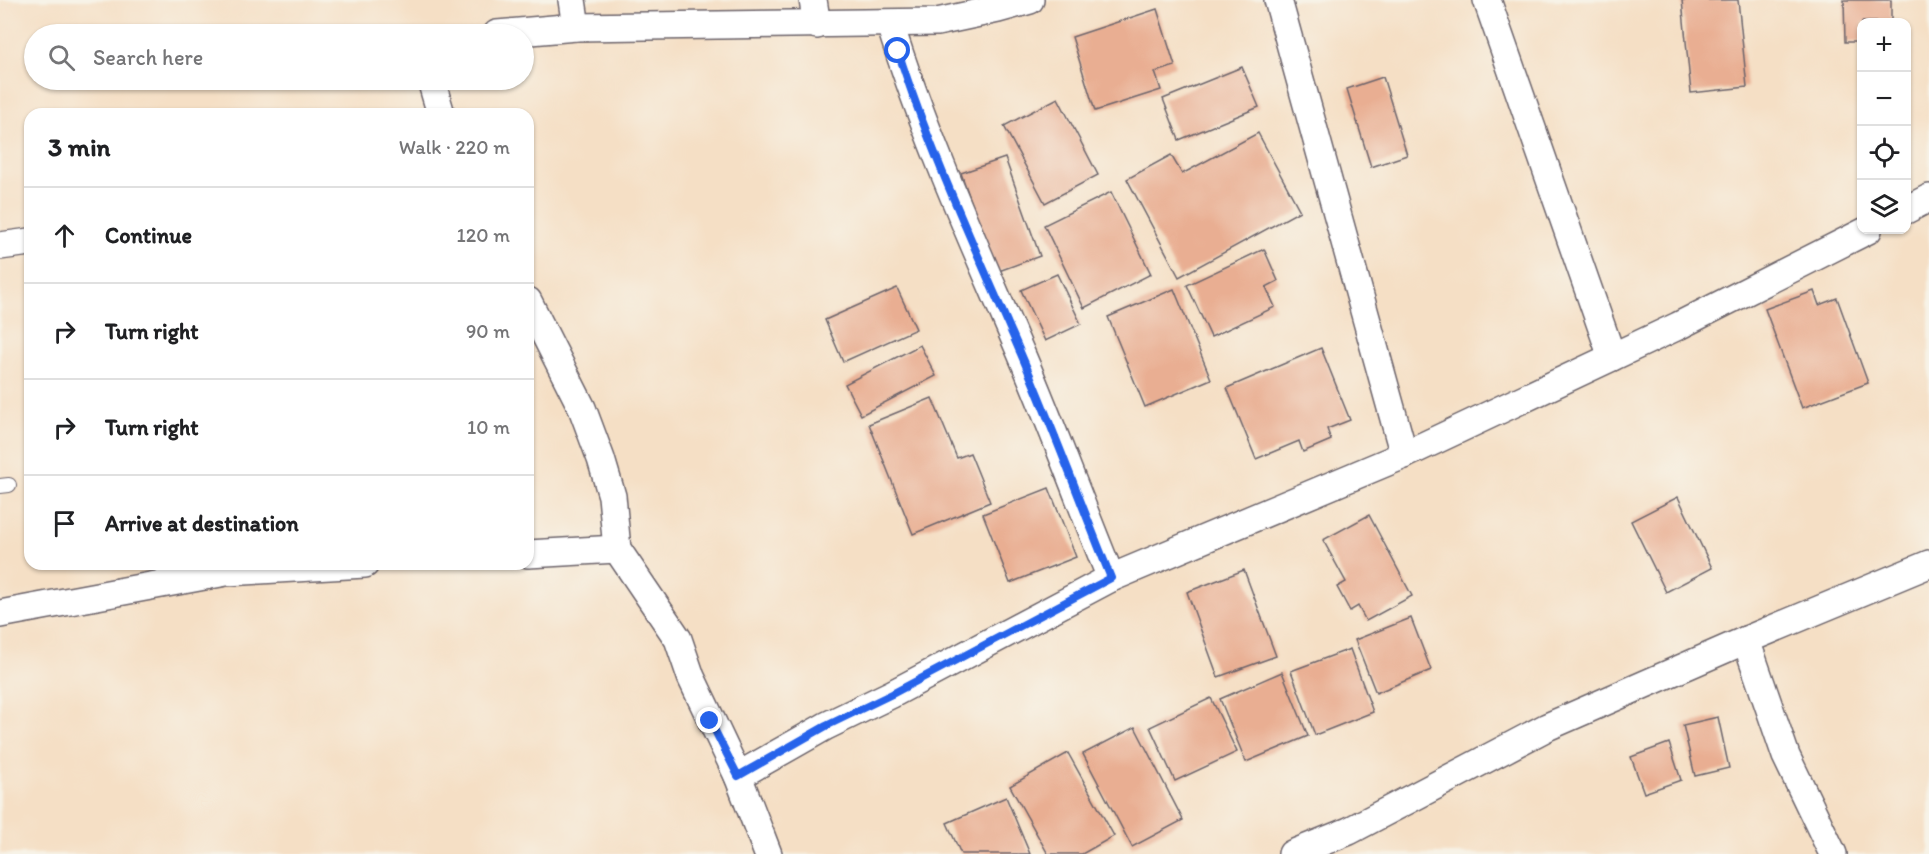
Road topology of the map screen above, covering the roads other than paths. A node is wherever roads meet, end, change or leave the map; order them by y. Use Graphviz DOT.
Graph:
graph roads {
  1 [pos="572,0"];
  2 [pos="1030,0"];
  3 [pos="1278,0"];
  4 [pos="1487,0"];
  5 [pos="815,12"];
  6 [pos="890,24"];
  7 [pos="576,27"];
  8 [pos="534,31"];
  9 [pos="434,90"];
  10 [pos="439,108"];
  11 [pos="1929,198"];
  12 [pos="1911,207"];
  13 [pos="1860,234"];
  14 [pos="24,243"];
  15 [pos="0,246"];
  16 [pos="534,313"];
  17 [pos="1612,357"];
  18 [pos="1404,454"];
  19 [pos="617,549"];
  20 [pos="534,554"];
  21 [pos="1929,564"];
  22 [pos="261,570"];
  23 [pos="1111,578"];
  24 [pos="0,614"];
  25 [pos="1746,640"];
  26 [pos="738,776"];
  27 [pos="1354,843"];
  28 [pos="768,854"];
  29 [pos="1292,854"];
  30 [pos="1833,854"];
  1 -- 7 [label="street"];
  2 -- 6 [label="street"];
  3 -- 18 [label="street"];
  4 -- 17 [label="street"];
  5 -- 6 [label="street"];
  5 -- 7 [label="street"];
  6 -- 23 [label="street"];
  7 -- 8 [label="street"];
  9 -- 10 [label="street"];
  11 -- 12 [label="street"];
  13 -- 17 [label="street"];
  14 -- 15 [label="street"];
  16 -- 19 [label="street"];
  17 -- 18 [label="street"];
  18 -- 23 [label="street"];
  19 -- 20 [label="street"];
  19 -- 26 [label="street"];
  21 -- 25 [label="street"];
  22 -- 24 [label="street"];
  23 -- 26 [label="street"];
  25 -- 27 [label="street"];
  25 -- 30 [label="street"];
  26 -- 28 [label="street"];
  27 -- 29 [label="street"];
}
